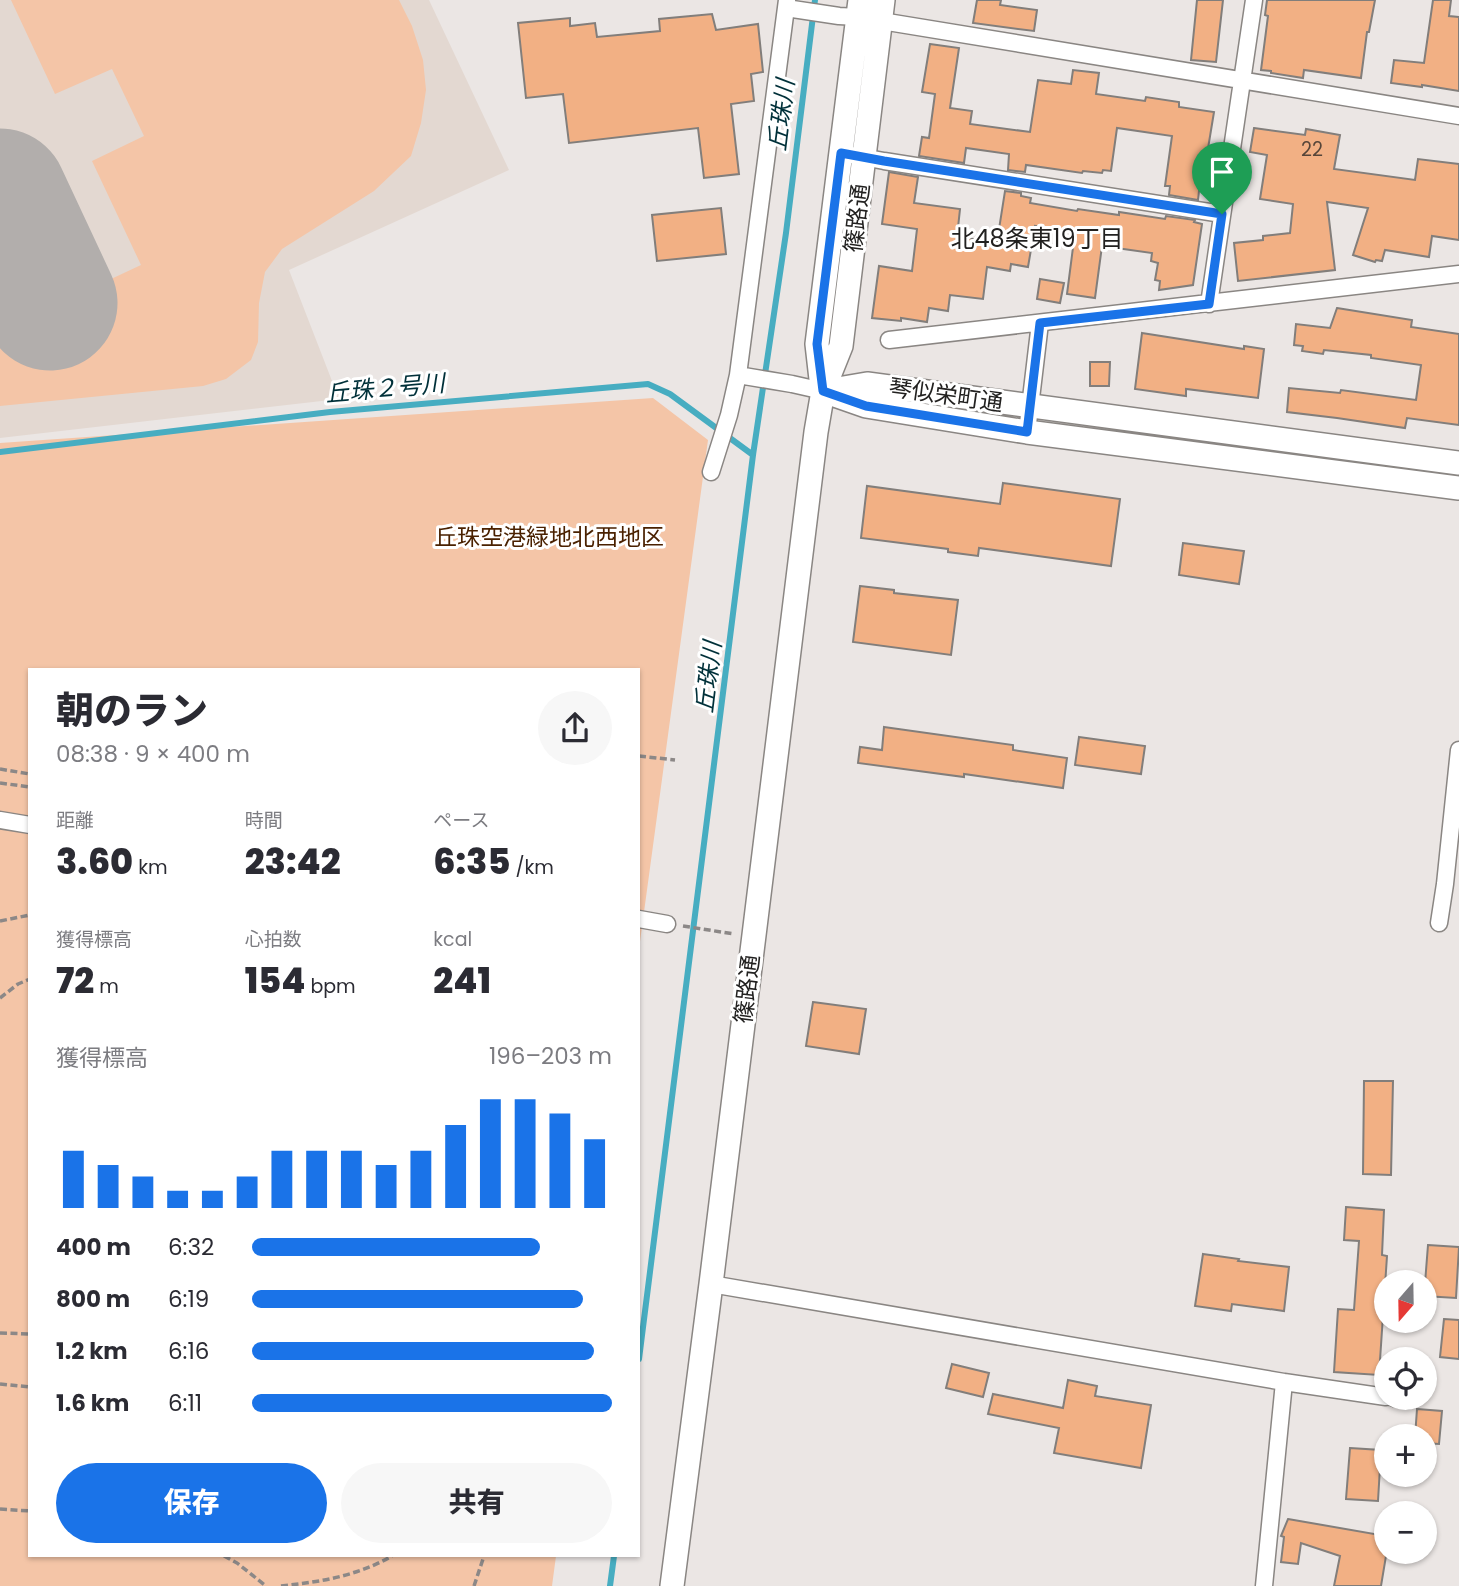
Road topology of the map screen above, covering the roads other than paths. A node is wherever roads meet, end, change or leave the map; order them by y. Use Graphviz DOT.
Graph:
graph roads {
  1 [pos="1254,0"];
  2 [pos="791,6"];
  3 [pos="858,9"];
  4 [pos="882,11"];
  5 [pos="1242,81"];
  6 [pos="1459,116"];
  7 [pos="841,153"];
  8 [pos="864,158"];
  9 [pos="1222,214"];
  10 [pos="1459,274"];
  11 [pos="1209,304"];
  12 [pos="1040,323"];
  13 [pos="890,340"];
  14 [pos="743,376"];
  15 [pos="823,391"];
  16 [pos="1031,406"];
  17 [pos="1027,432"];
  18 [pos="1459,463"];
  19 [pos="711,472"];
  20 [pos="1459,488"];
  21 [pos="1459,750"];
  22 [pos="1458,772"];
  23 [pos="0,820"];
  24 [pos="28,825"];
  25 [pos="1452,885"];
  26 [pos="640,919"];
  27 [pos="1439,923"];
  28 [pos="667,924"];
  29 [pos="711,1284"];
  30 [pos="1284,1382"];
  31 [pos="1374,1395"];
  32 [pos="672,1586"];
  33 [pos="1264,1586"];
  1 -- 5 [label="street"];
  2 -- 3 [label="street"];
  2 -- 14 [label="street"];
  3 -- 4 [label="street"];
  3 -- 7 [label="street, 篠路通"];
  4 -- 5 [label="street"];
  4 -- 8 [label="street, 篠路通"];
  5 -- 6 [label="street"];
  5 -- 9 [label="street"];
  7 -- 8 [label="street"];
  7 -- 15 [label="street, 篠路通"];
  8 -- 9 [label="street"];
  8 -- 15 [label="street, 篠路通"];
  9 -- 11 [label="street"];
  10 -- 11 [label="street"];
  11 -- 12 [label="street"];
  12 -- 13 [label="street"];
  12 -- 16 [label="street"];
  14 -- 15 [label="street"];
  14 -- 19 [label="street"];
  15 -- 16 [label="street, 琴似栄町通"];
  15 -- 17 [label="street, 琴似栄町通"];
  15 -- 29 [label="street, 篠路通"];
  16 -- 17 [label="street"];
  16 -- 18 [label="street, 琴似栄町通"];
  17 -- 20 [label="street, 琴似栄町通"];
  21 -- 22 [label="street"];
  22 -- 25 [label="street"];
  23 -- 24 [label="street"];
  25 -- 27 [label="street"];
  26 -- 28 [label="street"];
  29 -- 30 [label="street"];
  29 -- 32 [label="street, 篠路通"];
  30 -- 31 [label="street"];
  30 -- 33 [label="street"];
}
